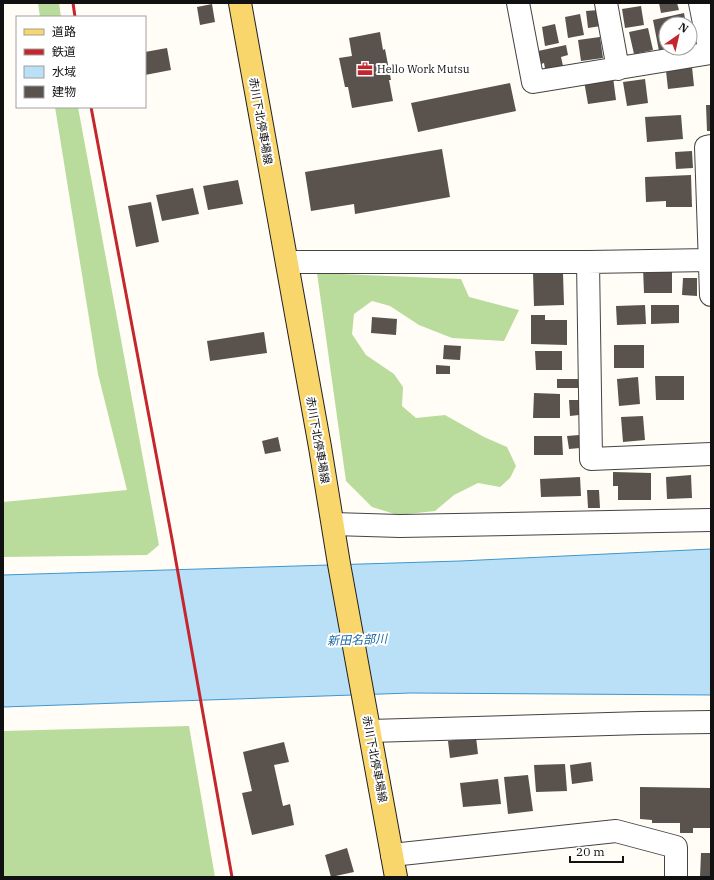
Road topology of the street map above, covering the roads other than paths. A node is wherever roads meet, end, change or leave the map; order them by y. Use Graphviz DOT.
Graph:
graph roads {
  1 [pos="240,3"];
  2 [pos="518,3"];
  3 [pos="606,3"];
  4 [pos="700,3"];
  5 [pos="710,53"];
  6 [pos="618,69"];
  7 [pos="711,146"];
  8 [pos="710,260"];
  9 [pos="287,262"];
  10 [pos="588,262"];
  11 [pos="711,295"];
  12 [pos="711,454"];
  13 [pos="711,520"];
  14 [pos="333,524"];
  15 [pos="711,722"];
  16 [pos="369,727"];
  17 [pos="392,855"];
  18 [pos="396,877"];
  19 [pos="676,877"];
  1 -- 9 [label="main road, 赤川下北停車場線"];
  2 -- 6 [label="street"];
  3 -- 6 [label="street"];
  4 -- 5 [label="street"];
  5 -- 6 [label="street"];
  7 -- 8 [label="street"];
  8 -- 10 [label="street"];
  8 -- 11 [label="street"];
  9 -- 10 [label="street"];
  9 -- 14 [label="main road, 赤川下北停車場線"];
  10 -- 12 [label="street"];
  13 -- 14 [label="street"];
  14 -- 16 [label="main road, 赤川下北停車場線"];
  15 -- 16 [label="street"];
  16 -- 17 [label="main road, 赤川下北停車場線"];
  17 -- 18 [label="main road, 赤川下北停車場線"];
  17 -- 19 [label="street"];
}
